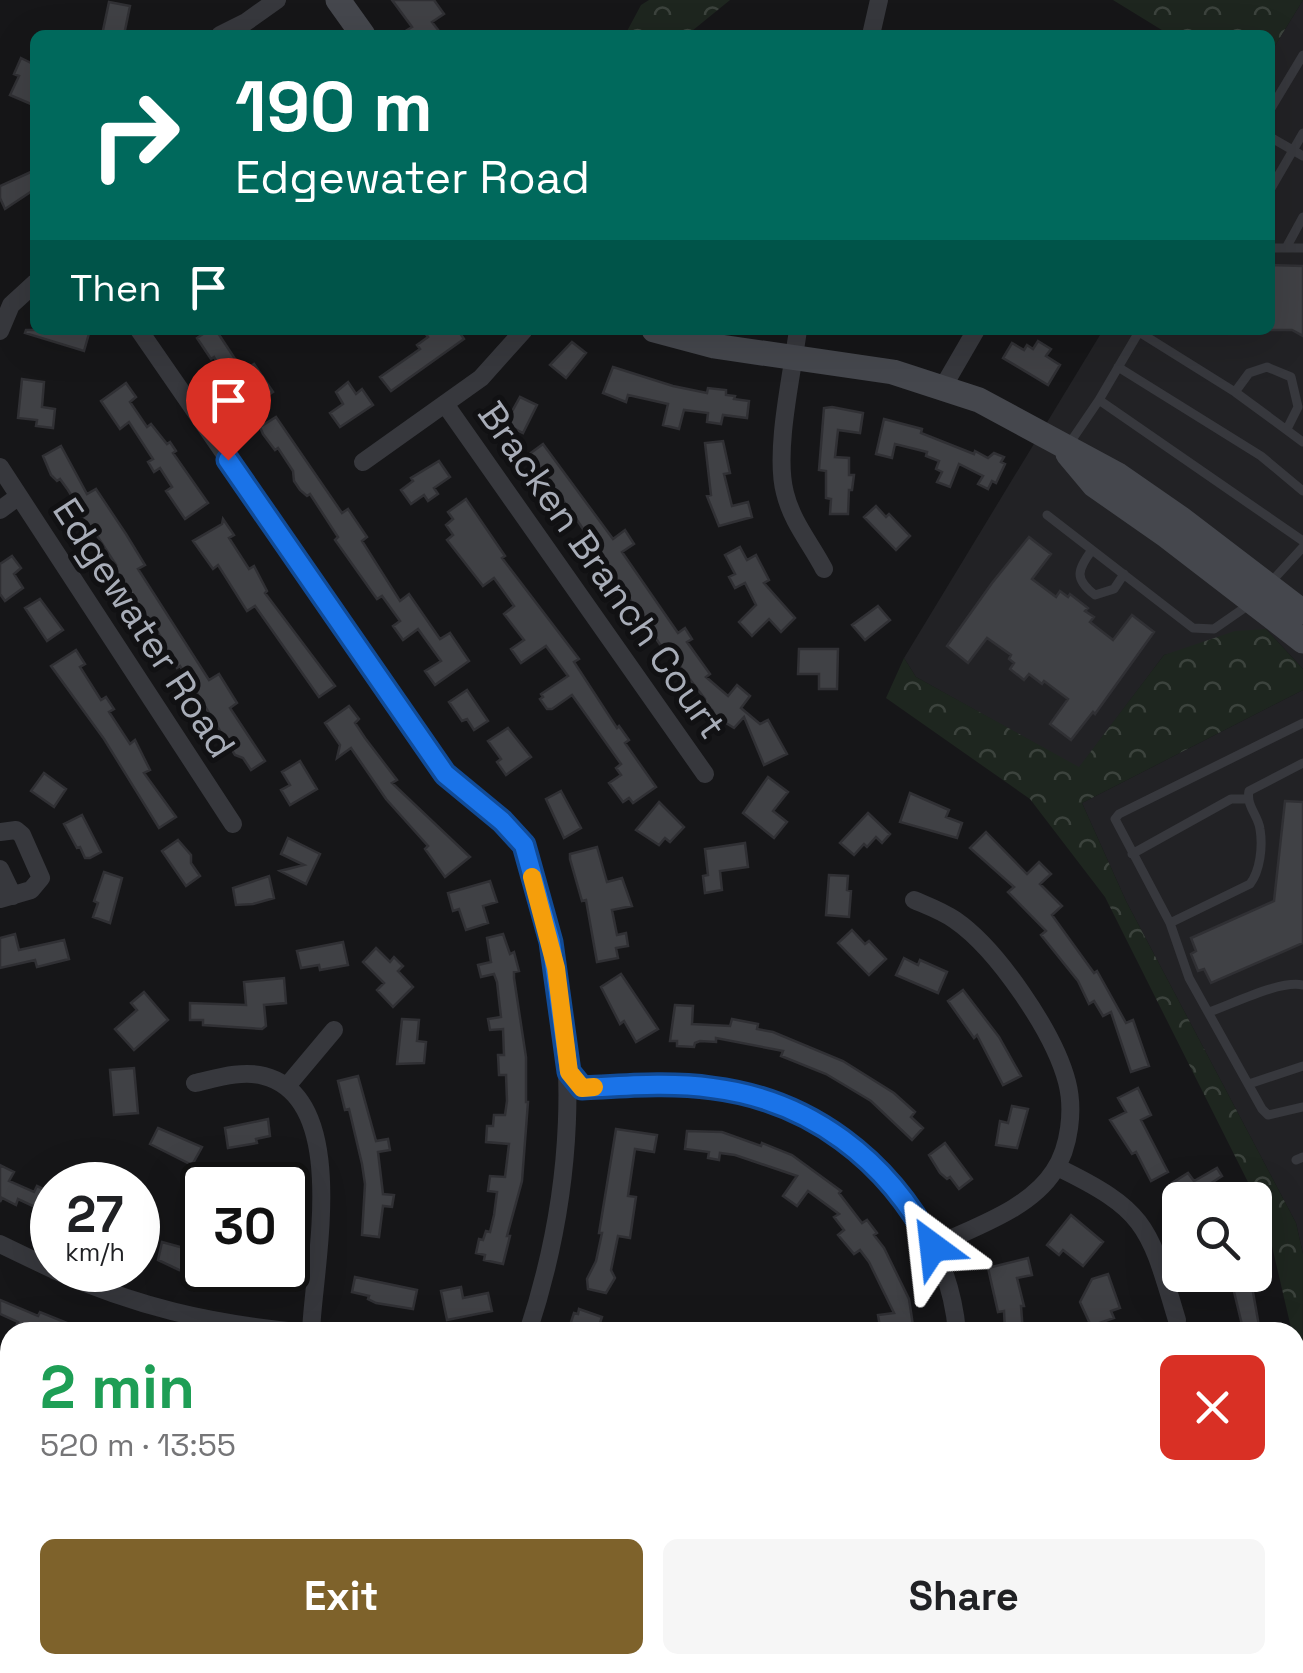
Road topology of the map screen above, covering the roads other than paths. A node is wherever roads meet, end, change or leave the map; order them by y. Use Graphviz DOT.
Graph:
graph roads {
  1 [pos="277,0"];
  2 [pos="338,0"];
  3 [pos="879,0"];
  4 [pos="230,30"];
  5 [pos="359,30"];
  6 [pos="872,30"];
  7 [pos="1303,55"];
  8 [pos="1275,102"];
  9 [pos="1303,133"];
  10 [pos="1275,140"];
  11 [pos="1293,150"];
  12 [pos="1303,156"];
  13 [pos="1275,181"];
  14 [pos="1303,217"];
  15 [pos="1275,248"];
  16 [pos="1286,248"];
  17 [pos="1303,248"];
  18 [pos="30,288"];
  19 [pos="0,331"];
  20 [pos="142,335"];
  21 [pos="519,335"];
  22 [pos="673,335"];
  23 [pos="798,335"];
  24 [pos="973,335"];
  25 [pos="1138,335"];
  26 [pos="1146,335"];
  27 [pos="796,356"];
  28 [pos="1118,368"];
  29 [pos="943,387"];
  30 [pos="1235,392"];
  31 [pos="1099,400"];
  32 [pos="446,404"];
  33 [pos="1287,429"];
  34 [pos="1303,442"];
  35 [pos="1065,450"];
  36 [pos="363,462"];
  37 [pos="0,467"];
  38 [pos="1303,491"];
  39 [pos="19,496"];
  40 [pos="0,510"];
  41 [pos="1048,515"];
  42 [pos="1303,544"];
  43 [pos="1092,550"];
  44 [pos="824,569"];
  45 [pos="1124,574"];
  46 [pos="1261,593"];
  47 [pos="1303,612"];
  48 [pos="1303,642"];
  49 [pos="1303,724"];
  50 [pos="1303,763"];
  51 [pos="705,774"];
  52 [pos="1247,799"];
  53 [pos="234,824"];
  54 [pos="0,832"];
  55 [pos="1132,854"];
  56 [pos="0,870"];
  57 [pos="6,898"];
  58 [pos="914,900"];
  59 [pos="1170,924"];
  60 [pos="1303,986"];
  61 [pos="1209,1012"];
  62 [pos="334,1030"];
  63 [pos="1303,1066"];
  64 [pos="569,1072"];
  65 [pos="195,1083"];
  66 [pos="1248,1084"];
  67 [pos="287,1086"];
  68 [pos="1303,1107"];
  69 [pos="1057,1167"];
  70 [pos="0,1244"];
  71 [pos="933,1247"];
  72 [pos="30,1259"];
  73 [pos="109,1292"];
  74 [pos="1177,1320"];
  75 [pos="188,1322"];
  76 [pos="312,1322"];
  77 [pos="531,1322"];
  78 [pos="955,1322"];
  1 -- 4 [label="street"];
  2 -- 5 [label="street"];
  3 -- 6 [label="street"];
  7 -- 8 [label="lane"];
  9 -- 11 [label="lane"];
  10 -- 11 [label="lane"];
  11 -- 12 [label="lane"];
  11 -- 13 [label="lane"];
  14 -- 16 [label="lane"];
  15 -- 16 [label="lane"];
  16 -- 17 [label="lane"];
  18 -- 19 [label="street"];
  20 -- 64 [label="street"];
  21 -- 32 [label="street"];
  22 -- 27 [label="street"];
  23 -- 27 [label="street"];
  24 -- 29 [label="street"];
  25 -- 28 [label="lane"];
  26 -- 30 [label="lane"];
  27 -- 29 [label="street"];
  27 -- 44 [label="street"];
  28 -- 31 [label="lane"];
  28 -- 38 [label="lane"];
  29 -- 35 [label="street"];
  30 -- 33 [label="lane"];
  30 -- 33 [label="lane"];
  31 -- 35 [label="lane"];
  31 -- 42 [label="lane"];
  32 -- 36 [label="street"];
  32 -- 51 [label="street, Bracken Branch Court"];
  33 -- 34 [label="lane"];
  35 -- 46 [label="street"];
  37 -- 39 [label="street, Edgewater Road"];
  39 -- 40 [label="street"];
  39 -- 53 [label="street, Edgewater Road"];
  41 -- 43 [label="lane"];
  42 -- 46 [label="lane"];
  43 -- 45 [label="lane"];
  43 -- 45 [label="lane"];
  45 -- 46 [label="lane"];
  46 -- 47 [label="street"];
  46 -- 48 [label="street"];
  49 -- 55 [label="lane"];
  50 -- 52 [label="lane"];
  52 -- 55 [label="lane"];
  52 -- 59 [label="lane"];
  54 -- 57 [label="street"];
  55 -- 59 [label="lane"];
  56 -- 57 [label="street"];
  58 -- 69 [label="street"];
  59 -- 61 [label="lane"];
  60 -- 61 [label="lane"];
  61 -- 66 [label="lane"];
  62 -- 67 [label="street"];
  63 -- 66 [label="lane"];
  64 -- 71 [label="street"];
  64 -- 77 [label="street"];
  65 -- 67 [label="street"];
  66 -- 68 [label="lane"];
  67 -- 76 [label="street"];
  69 -- 71 [label="street"];
  69 -- 74 [label="street"];
  70 -- 72 [label="street"];
  71 -- 78 [label="street"];
  73 -- 75 [label="street"];
}
